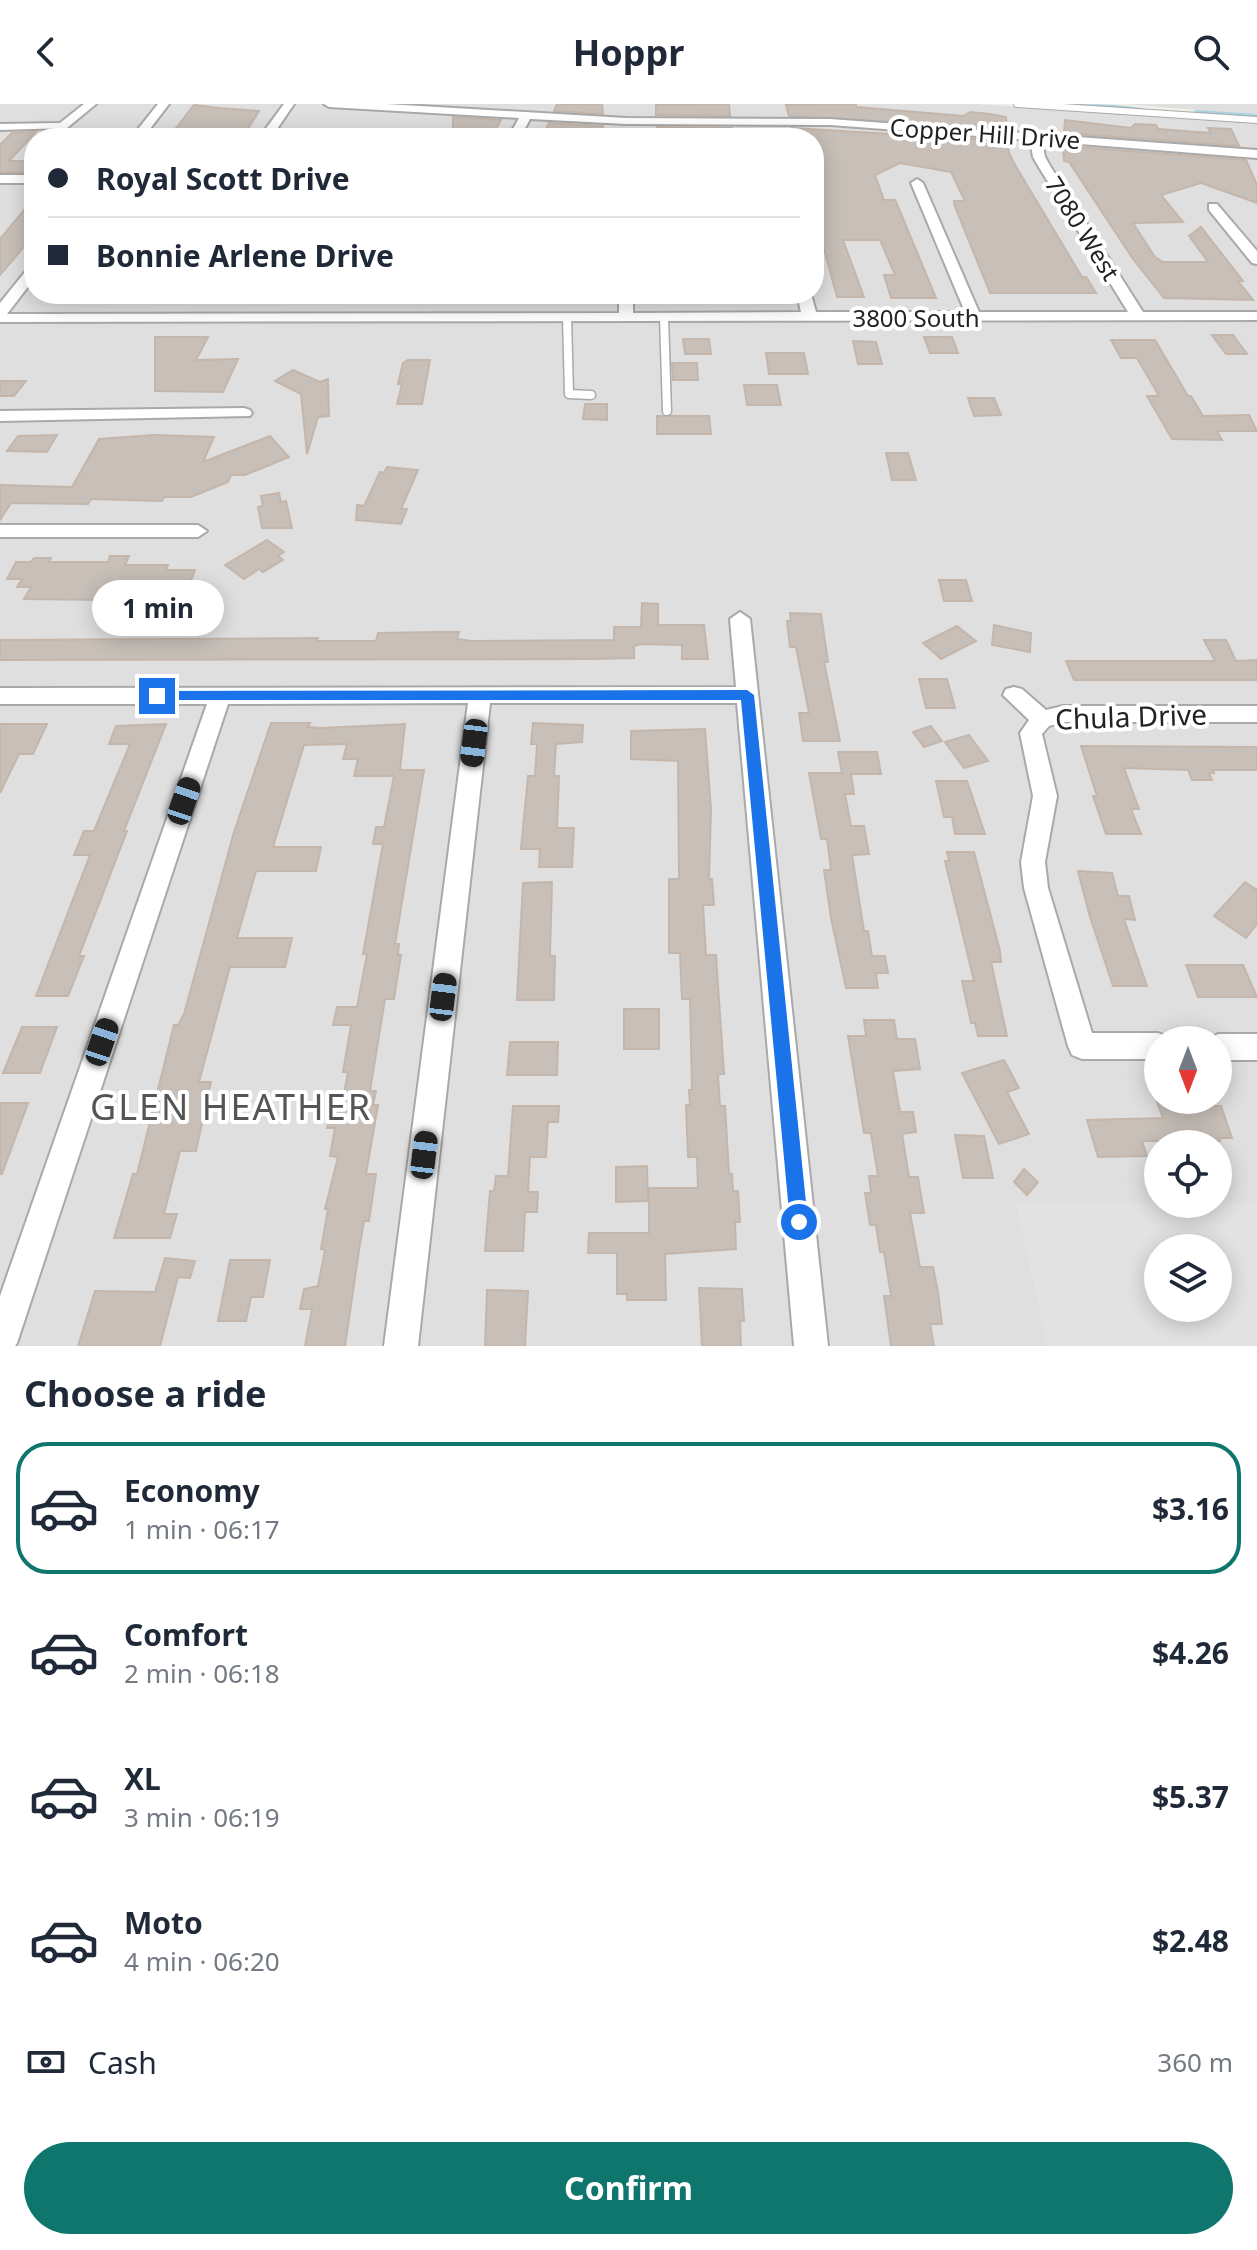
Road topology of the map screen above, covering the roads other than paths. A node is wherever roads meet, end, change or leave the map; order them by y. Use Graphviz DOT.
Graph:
graph roads {
  1 [pos="91,104"];
  2 [pos="164,104"];
  3 [pos="289,104"];
  4 [pos="329,104"];
  5 [pos="1017,104"];
  6 [pos="526,115"];
  7 [pos="1257,120"];
  8 [pos="626,121"];
  9 [pos="765,121"];
  10 [pos="0,127"];
  11 [pos="145,128"];
  12 [pos="272,128"];
  13 [pos="519,128"];
  14 [pos="626,128"];
  15 [pos="767,128"];
  16 [pos="1035,137"];
  17 [pos="1257,154"];
  18 [pos="0,179"];
  19 [pos="24,179"];
  20 [pos="917,183"];
  21 [pos="1213,207"];
  22 [pos="1257,260"];
  23 [pos="24,284"];
  24 [pos="626,304"];
  25 [pos="807,304"];
  26 [pos="0,316"];
  27 [pos="1257,316"];
  28 [pos="567,317"];
  29 [pos="626,317"];
  30 [pos="664,317"];
  31 [pos="810,317"];
  32 [pos="974,317"];
  33 [pos="1139,317"];
  34 [pos="591,395"];
  35 [pos="667,411"];
  36 [pos="244,413"];
  37 [pos="0,416"];
  38 [pos="0,531"];
  39 [pos="198,531"];
  40 [pos="740,619"];
  41 [pos="480,695"];
  42 [pos="747,695"];
  43 [pos="1014,695"];
  44 [pos="0,696"];
  45 [pos="220,696"];
  46 [pos="1257,714"];
  47 [pos="1042,719"];
  48 [pos="1144,1046"];
  49 [pos="1232,1047"];
  50 [pos="1257,1047"];
  51 [pos="0,1343"];
  52 [pos="401,1346"];
  53 [pos="811,1346"];
  1 -- 10 [label="street"];
  2 -- 11 [label="street"];
  3 -- 12 [label="street"];
  4 -- 6 [label="street, Copper Hill Drive"];
  5 -- 7 [label="lane"];
  6 -- 8 [label="street, Copper Hill Drive"];
  6 -- 13 [label="street"];
  8 -- 9 [label="street, Copper Hill Drive"];
  8 -- 14 [label="street"];
  9 -- 15 [label="street"];
  9 -- 16 [label="street, Copper Hill Drive"];
  16 -- 17 [label="street, Copper Hill Drive"];
  16 -- 33 [label="street, 7080 West"];
  18 -- 19 [label="street"];
  20 -- 32 [label="street"];
  21 -- 22 [label="street"];
  23 -- 26 [label="street"];
  24 -- 29 [label="street"];
  25 -- 31 [label="street"];
  26 -- 28 [label="street, 3800 South"];
  27 -- 33 [label="street, 3800 South"];
  28 -- 29 [label="street, 3800 South"];
  28 -- 34 [label="lane"];
  29 -- 30 [label="street, 3800 South"];
  30 -- 31 [label="street, 3800 South"];
  30 -- 35 [label="lane"];
  31 -- 32 [label="street, 3800 South"];
  32 -- 33 [label="street, 3800 South"];
  36 -- 37 [label="street"];
  38 -- 39 [label="street"];
  40 -- 42 [label="street"];
  41 -- 42 [label="street"];
  41 -- 45 [label="street"];
  41 -- 52 [label="street"];
  42 -- 53 [label="street"];
  43 -- 47 [label="street, Chula Drive"];
  44 -- 45 [label="street"];
  45 -- 51 [label="street"];
  46 -- 47 [label="street, Chula Drive"];
  47 -- 48 [label="street"];
  49 -- 50 [label="street"];
}
